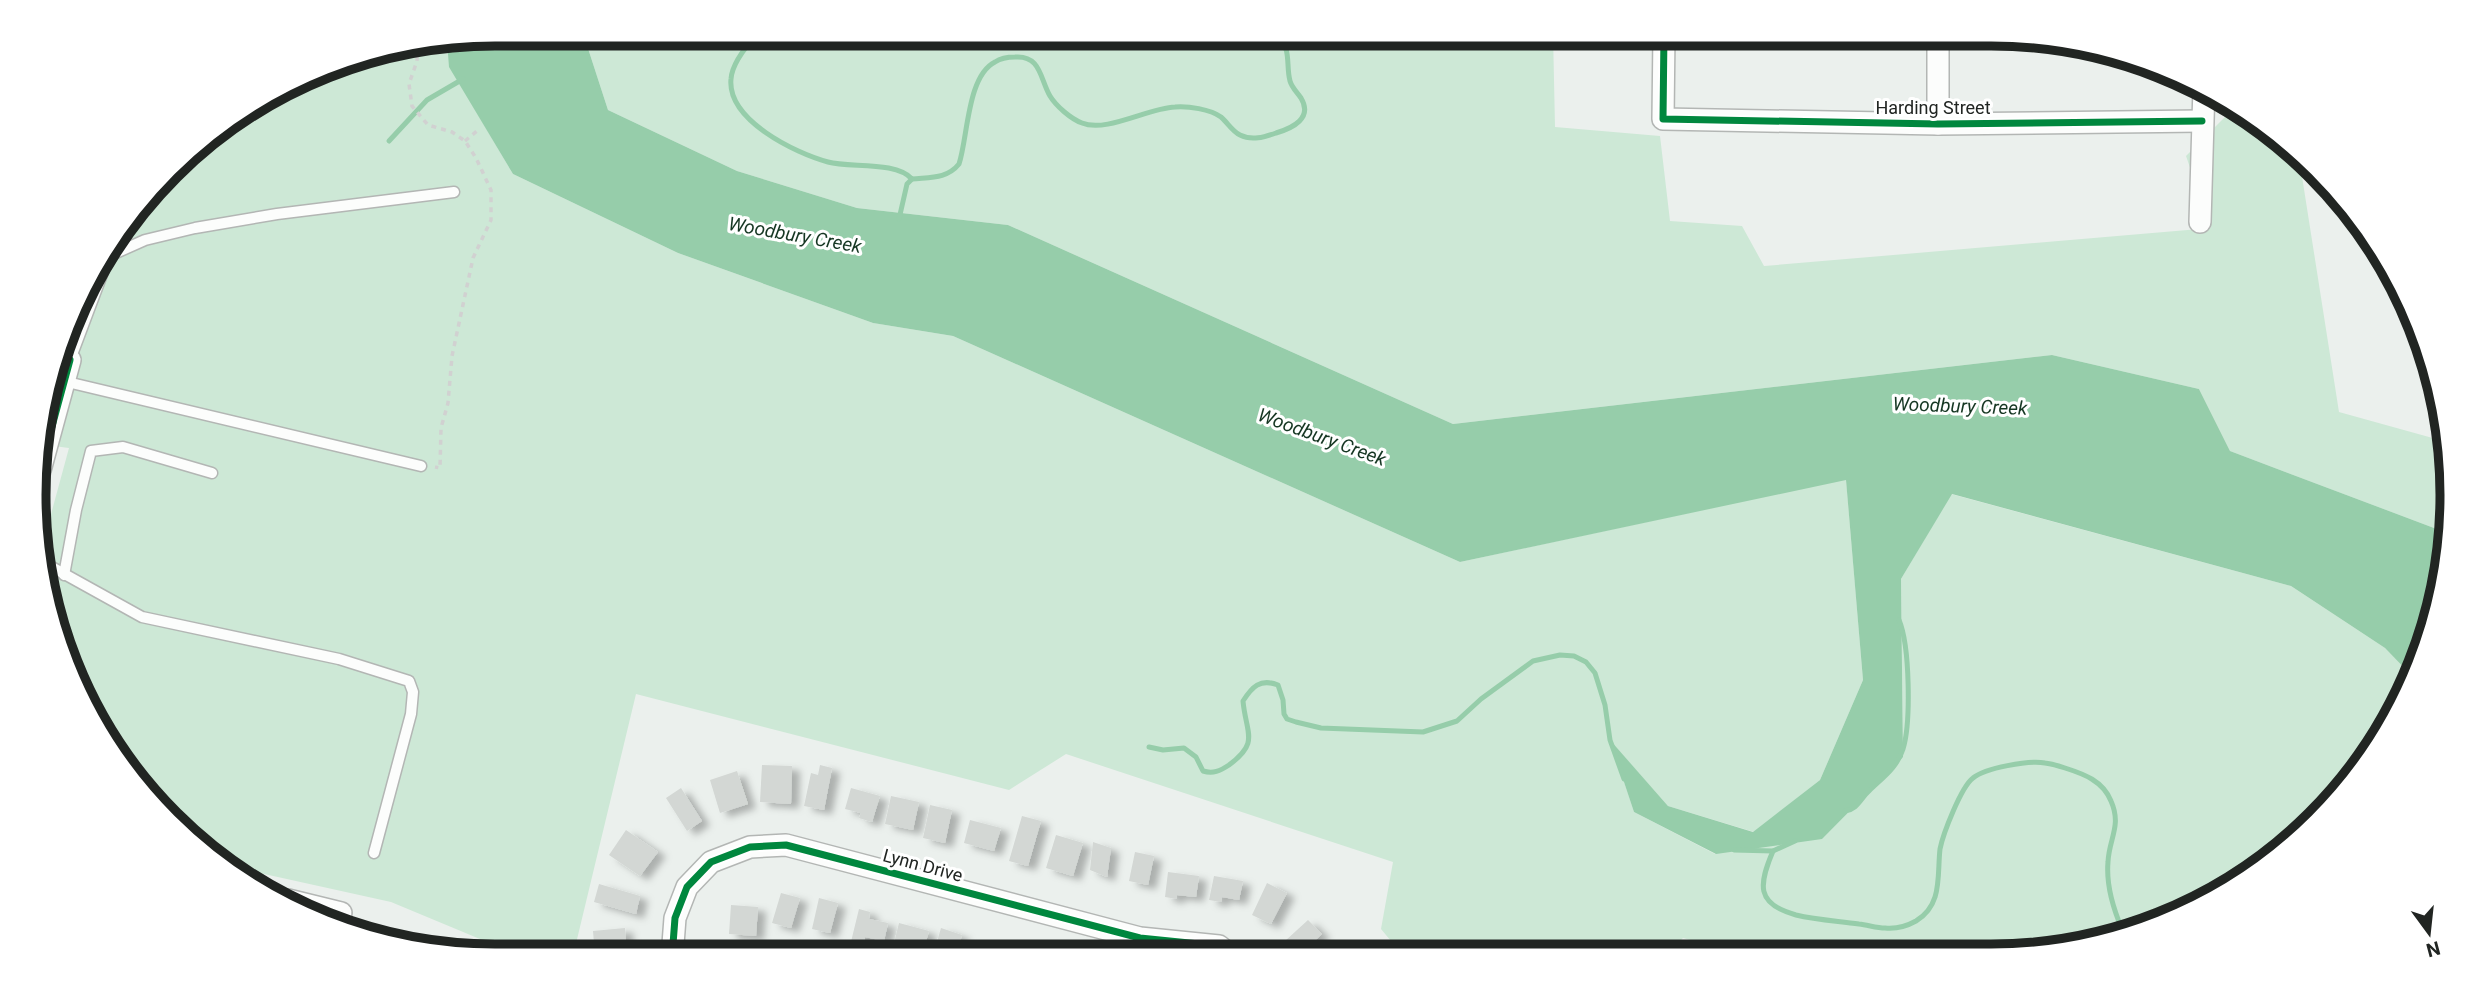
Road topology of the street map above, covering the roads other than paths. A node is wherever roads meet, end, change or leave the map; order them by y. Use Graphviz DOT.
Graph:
graph roads {
  1 [pos="1664,46"];
  2 [pos="1938,46"];
  3 [pos="2203,100"];
  4 [pos="2202,121"];
  5 [pos="1938,124"];
  6 [pos="454,192"];
  7 [pos="2200,222"];
  8 [pos="116,253"];
  9 [pos="98,284"];
  10 [pos="66,370"];
  11 [pos="50,428"];
  12 [pos="421,466"];
  13 [pos="212,473"];
  14 [pos="51,567"];
  15 [pos="64,575"];
  16 [pos="374,853"];
  17 [pos="321,908"];
  18 [pos="341,913"];
  19 [pos="673,944"];
  20 [pos="1199,944"];
  1 -- 5 [label="street, Harding Street"];
  2 -- 5 [label="street"];
  3 -- 4 [label="street"];
  4 -- 5 [label="street, Harding Street"];
  4 -- 7 [label="street"];
  6 -- 8 [label="lane"];
  9 -- 10 [label="lane"];
  10 -- 11 [label="street"];
  10 -- 12 [label="lane"];
  13 -- 15 [label="lane"];
  14 -- 15 [label="lane"];
  15 -- 16 [label="lane"];
  17 -- 18 [label="street"];
  19 -- 20 [label="street, Lynn Drive"];
}
